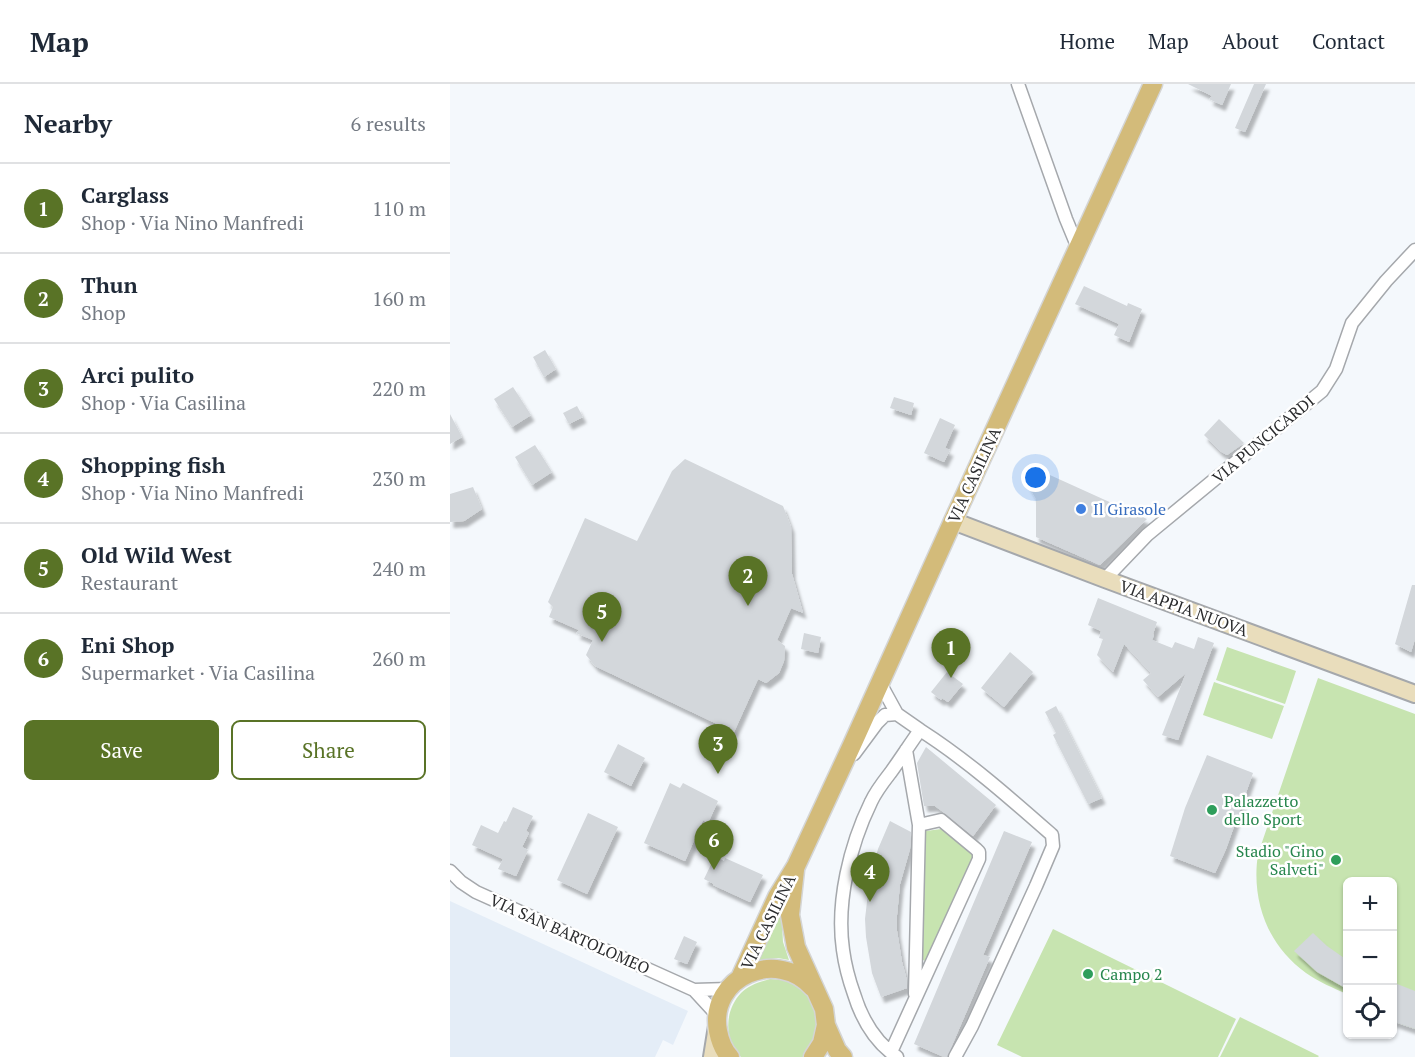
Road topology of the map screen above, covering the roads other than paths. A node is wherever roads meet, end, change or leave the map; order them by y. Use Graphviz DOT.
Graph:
graph roads {
  1 [pos="1018,84"];
  2 [pos="1153,84"];
  3 [pos="1078,248"];
  4 [pos="1415,250"];
  5 [pos="952,521"];
  6 [pos="1105,579"];
  7 [pos="880,683"];
  8 [pos="1415,694"];
  9 [pos="897,714"];
  10 [pos="920,730"];
  11 [pos="906,750"];
  12 [pos="838,774"];
  13 [pos="919,825"];
  14 [pos="796,866"];
  15 [pos="450,871"];
  16 [pos="734,983"];
  17 [pos="694,990"];
  18 [pos="818,994"];
  19 [pos="915,998"];
  20 [pos="717,1021"];
  21 [pos="826,1025"];
  22 [pos="894,1055"];
  23 [pos="712,1057"];
  24 [pos="730,1057"];
  25 [pos="813,1057"];
  26 [pos="843,1057"];
  27 [pos="955,1057"];
  1 -- 3 [label="street"];
  2 -- 3 [label="main road, VIA CASILINA"];
  3 -- 5 [label="main road, VIA CASILINA"];
  4 -- 6 [label="street, VIA PUNCICARDI"];
  5 -- 6 [label="street, VIA APPIA NUOVA"];
  5 -- 7 [label="main road, VIA CASILINA"];
  6 -- 8 [label="street, VIA APPIA NUOVA"];
  7 -- 9 [label="street"];
  7 -- 12 [label="main road, VIA CASILINA"];
  9 -- 10 [label="street"];
  9 -- 12 [label="street"];
  10 -- 11 [label="street"];
  10 -- 27 [label="street"];
  11 -- 13 [label="street"];
  11 -- 22 [label="street"];
  12 -- 14 [label="main road, VIA CASILINA"];
  13 -- 19 [label="street"];
  13 -- 19 [label="street"];
  14 -- 16 [label="main road, VIA CASILINA"];
  14 -- 18 [label="main road, VIA CASILINA"];
  15 -- 17 [label="street, VIA SAN BARTOLOMEO"];
  16 -- 17 [label="street"];
  16 -- 18 [label="main road, VIA CASILINA"];
  16 -- 20 [label="main road, VIA CASILINA"];
  17 -- 20 [label="street"];
  18 -- 21 [label="main road, VIA CASILINA"];
  19 -- 22 [label="street"];
  20 -- 23 [label="street"];
  20 -- 24 [label="main road"];
  21 -- 25 [label="main road"];
  21 -- 26 [label="main road, VIA CASILINA"];
}
